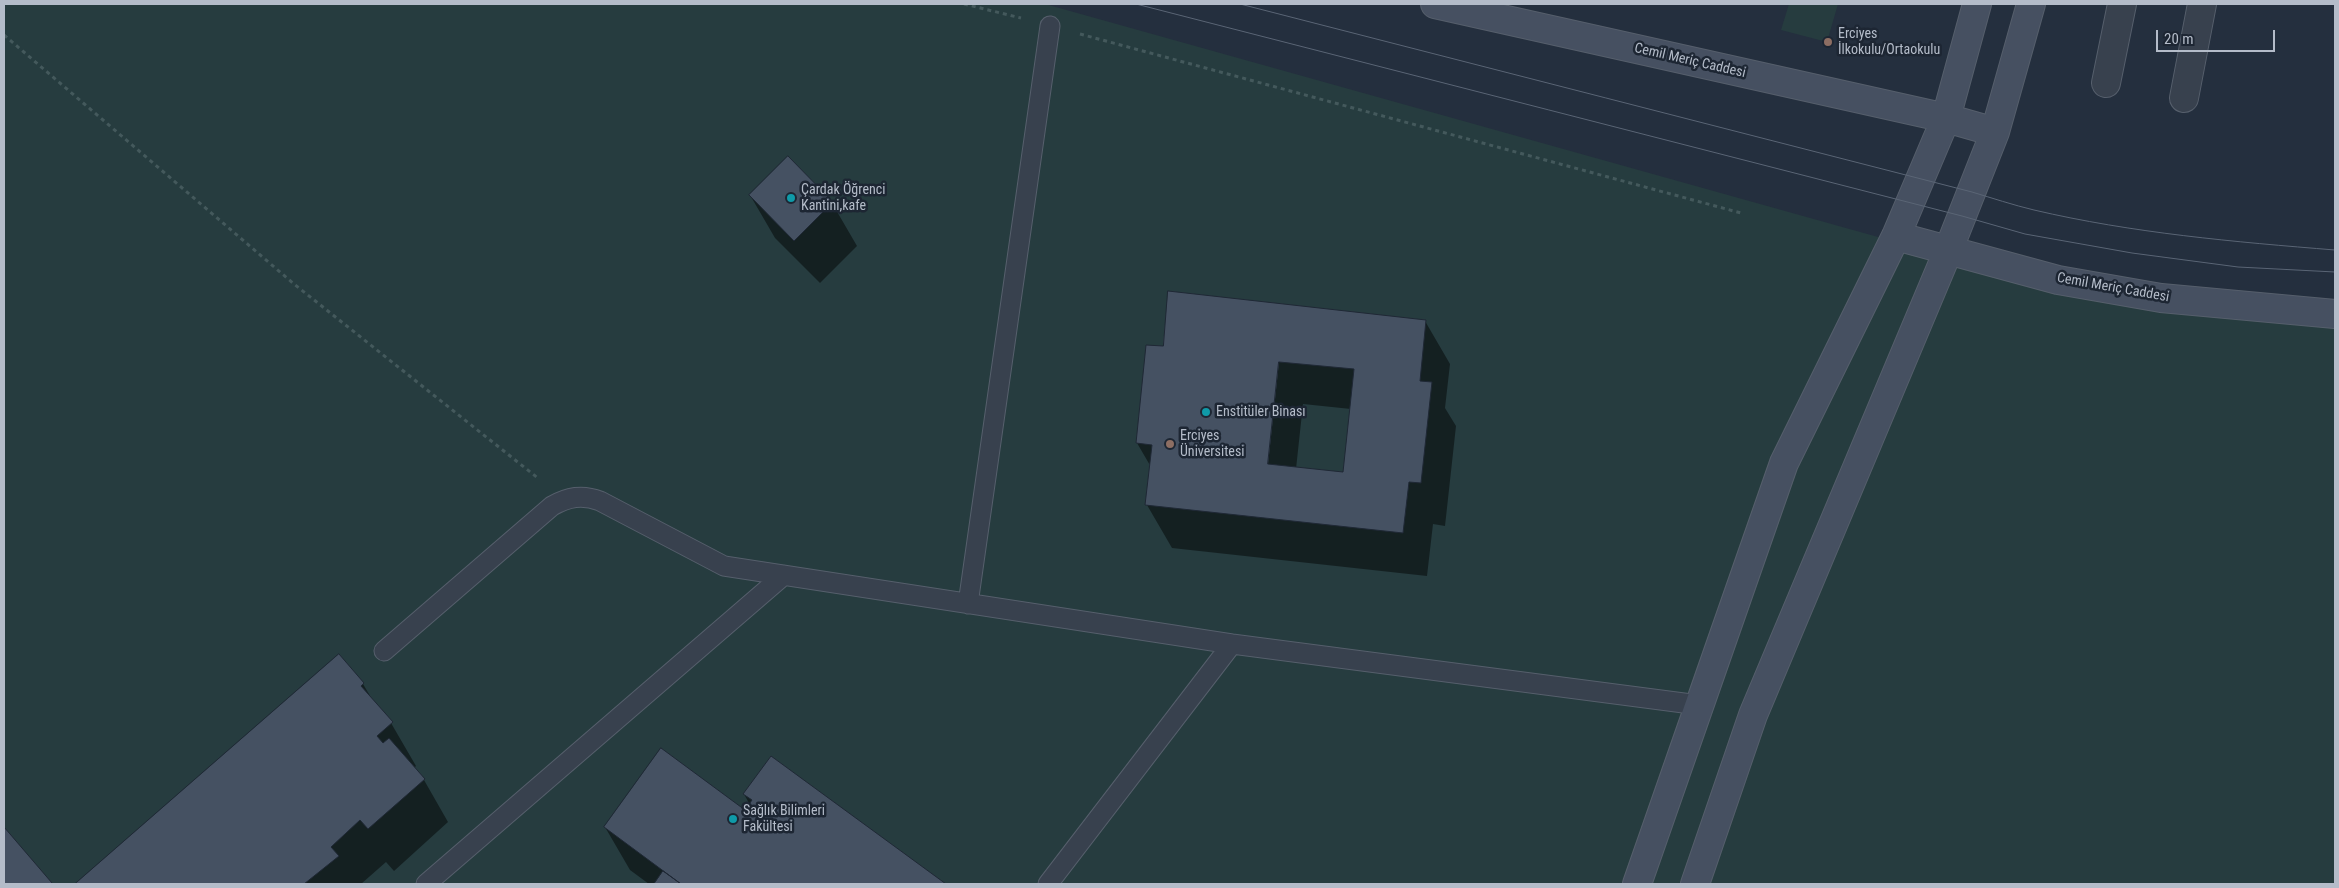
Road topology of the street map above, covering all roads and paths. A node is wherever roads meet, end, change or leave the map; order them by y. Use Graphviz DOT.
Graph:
graph roads {
  1 [pos="964,4"];
  2 [pos="1435,4"];
  3 [pos="1977,4"];
  4 [pos="2031,4"];
  5 [pos="2122,4"];
  6 [pos="2202,4"];
  7 [pos="1050,26"];
  8 [pos="4,35"];
  9 [pos="2106,83"];
  10 [pos="2184,98"];
  11 [pos="1946,118"];
  12 [pos="1994,132"];
  13 [pos="1741,213"];
  14 [pos="1896,236"];
  15 [pos="1948,251"];
  16 [pos="2335,314"];
  17 [pos="564,500"];
  18 [pos="784,575"];
  19 [pos="968,604"];
  20 [pos="1232,644"];
  21 [pos="384,651"];
  22 [pos="1700,705"];
  23 [pos="426,884"];
  24 [pos="1048,884"];
  25 [pos="1637,884"];
  26 [pos="1696,884"];
  1 -- 7 [label="path"];
  2 -- 11 [label="street, Cemil Meriç Caddesi"];
  3 -- 11 [label="street"];
  4 -- 12 [label="street"];
  5 -- 9 [label="street"];
  6 -- 10 [label="street"];
  7 -- 13 [label="path"];
  7 -- 19 [label="lane"];
  8 -- 17 [label="path"];
  11 -- 12 [label="street, Cemil Meriç Caddesi"];
  11 -- 14 [label="street"];
  12 -- 15 [label="street"];
  14 -- 15 [label="street, Cemil Meriç Caddesi"];
  14 -- 22 [label="street"];
  15 -- 16 [label="street, Cemil Meriç Caddesi"];
  15 -- 26 [label="street"];
  17 -- 18 [label="lane"];
  17 -- 21 [label="lane"];
  18 -- 19 [label="lane"];
  18 -- 23 [label="lane"];
  19 -- 20 [label="lane"];
  20 -- 22 [label="lane"];
  20 -- 24 [label="lane"];
  22 -- 25 [label="street"];
}
